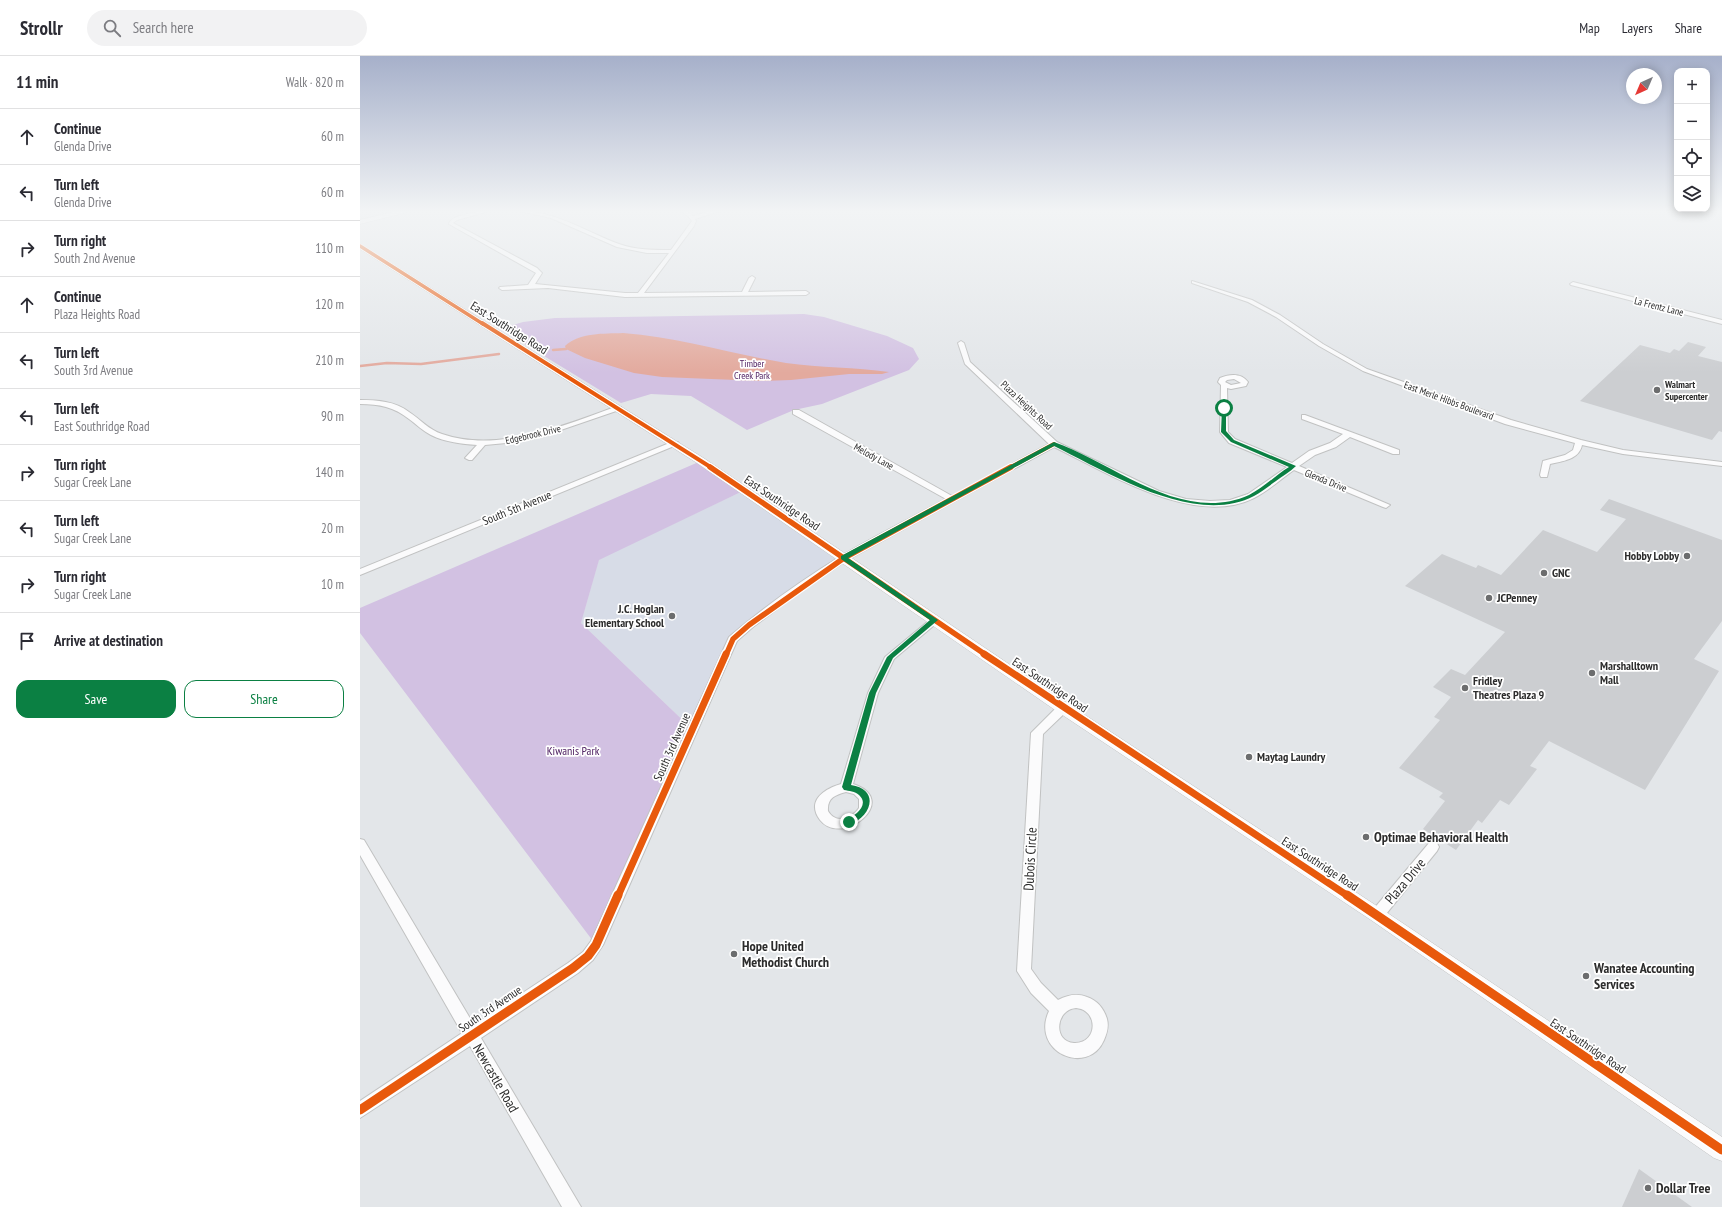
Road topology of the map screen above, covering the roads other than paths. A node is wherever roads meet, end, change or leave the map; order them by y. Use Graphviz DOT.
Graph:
graph roads {
  1 [pos="390,265"];
  2 [pos="527,265"];
  3 [pos="663,265"];
  4 [pos="752,278"];
  5 [pos="1194,282"];
  6 [pos="1573,284"];
  7 [pos="531,285"];
  8 [pos="502,288"];
  9 [pos="806,293"];
  10 [pos="744,294"];
  11 [pos="640,295"];
  12 [pos="1722,322"];
  13 [pos="961,343"];
  14 [pos="1224,385"];
  15 [pos="360,402"];
  16 [pos="618,409"];
  17 [pos="796,412"];
  18 [pos="1305,417"];
  19 [pos="1349,434"];
  20 [pos="483,442"];
  21 [pos="1579,442"];
  22 [pos="675,444"];
  23 [pos="1054,444"];
  24 [pos="1396,452"];
  25 [pos="469,458"];
  26 [pos="1722,464"];
  27 [pos="1293,466"];
  28 [pos="1544,475"];
  29 [pos="951,499"];
  30 [pos="1386,505"];
  31 [pos="844,558"];
  32 [pos="360,572"];
  33 [pos="934,620"];
  34 [pos="1063,708"];
  35 [pos="846,787"];
  36 [pos="360,844"];
  37 [pos="1433,847"];
  38 [pos="1377,915"];
  39 [pos="1057,1009"];
  40 [pos="471,1035"];
  41 [pos="360,1110"];
  42 [pos="1722,1150"];
  43 [pos="572,1207"];
  1 -- 16 [label="street, East Southridge Road"];
  2 -- 7 [label="street"];
  3 -- 11 [label="street"];
  4 -- 10 [label="street"];
  5 -- 21 [label="street, East Merle Hibbs Boulevard"];
  6 -- 12 [label="street, La Frentz Lane"];
  7 -- 8 [label="street"];
  7 -- 11 [label="street"];
  9 -- 10 [label="street"];
  10 -- 11 [label="street"];
  13 -- 23 [label="street, Plaza Heights Road"];
  14 -- 27 [label="street, Glenda Drive"];
  15 -- 20 [label="street, Edgebrook Drive"];
  16 -- 20 [label="street, Edgebrook Drive"];
  16 -- 22 [label="street, East Southridge Road"];
  17 -- 29 [label="street, Melody Lane"];
  18 -- 19 [label="street"];
  19 -- 24 [label="street"];
  19 -- 27 [label="street, Plaza Heights Road"];
  20 -- 25 [label="street"];
  21 -- 26 [label="street, East Merle Hibbs Boulevard"];
  21 -- 28 [label="street"];
  22 -- 31 [label="street, East Southridge Road"];
  22 -- 32 [label="street, South 5th Avenue"];
  23 -- 27 [label="street, Plaza Heights Road"];
  23 -- 29 [label="street, South 3rd Avenue"];
  27 -- 30 [label="street, Glenda Drive"];
  29 -- 31 [label="street, South 3rd Avenue"];
  31 -- 33 [label="street, East Southridge Road"];
  31 -- 40 [label="street, South 3rd Avenue"];
  33 -- 34 [label="street, East Southridge Road"];
  33 -- 35 [label="street"];
  34 -- 38 [label="street, East Southridge Road"];
  34 -- 39 [label="street, Dubois Circle"];
  36 -- 40 [label="street, Newcastle Road"];
  37 -- 38 [label="street, Plaza Drive"];
  38 -- 42 [label="street, East Southridge Road"];
  40 -- 41 [label="street, South 3rd Avenue"];
  40 -- 43 [label="street, Newcastle Road"];
}
